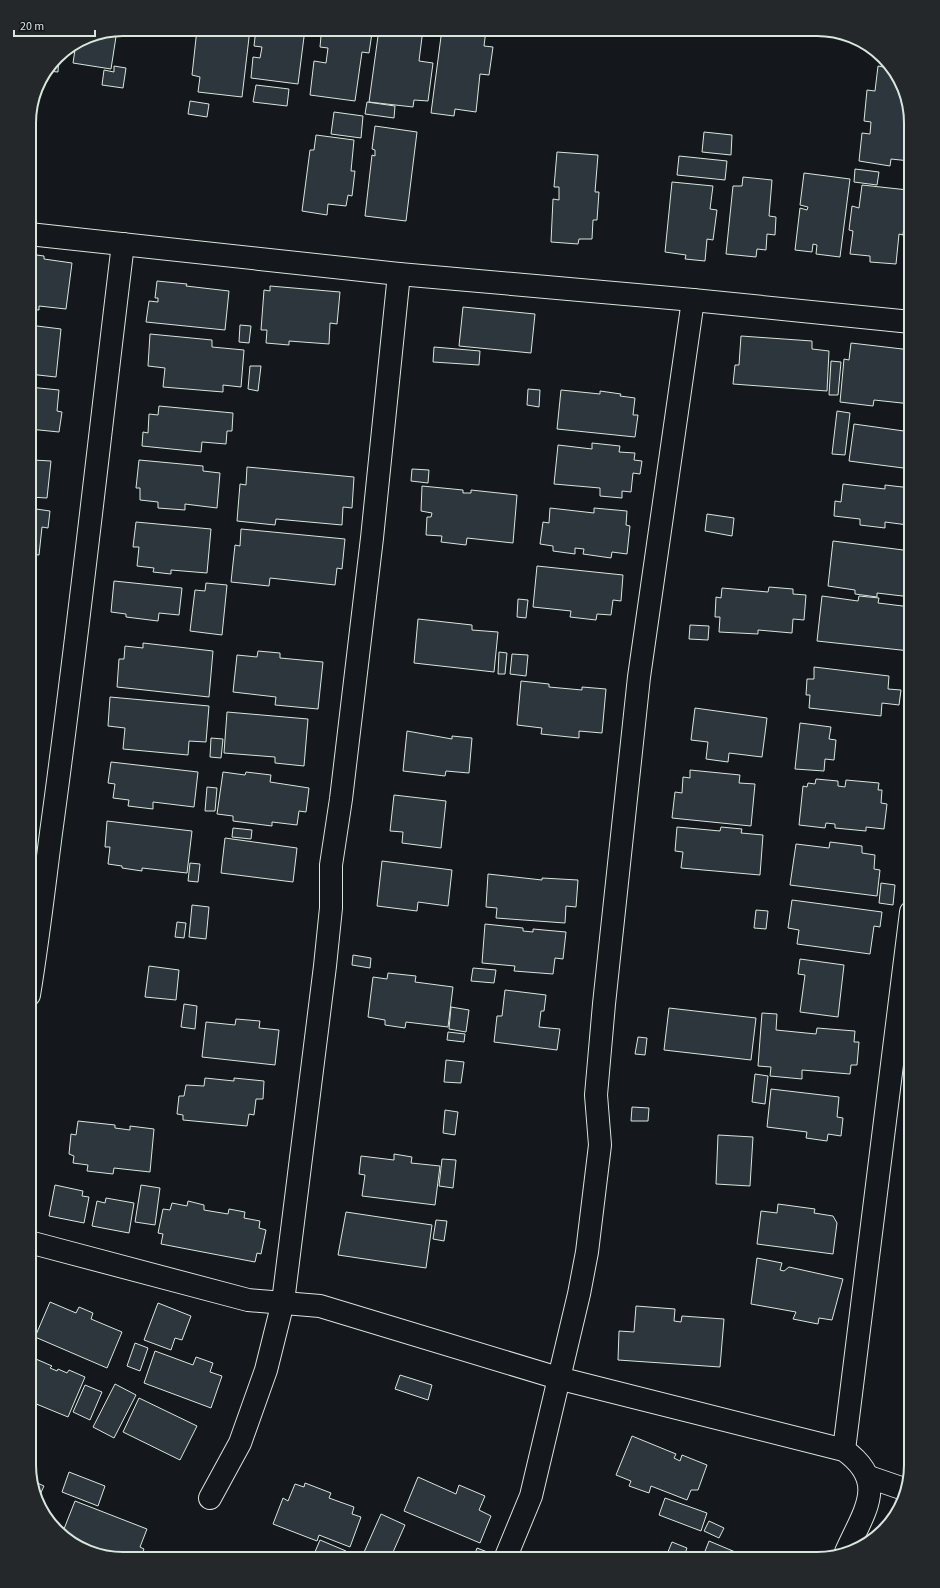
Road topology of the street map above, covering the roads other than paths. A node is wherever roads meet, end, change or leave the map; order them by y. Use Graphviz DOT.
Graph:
graph roads {
  1 [pos="36,235"];
  2 [pos="123,244"];
  3 [pos="399,274"];
  4 [pos="693,300"];
  5 [pos="904,321"];
  6 [pos="36,957"];
  7 [pos="904,968"];
  8 [pos="36,1244"];
  9 [pos="283,1302"];
  10 [pos="558,1378"];
  11 [pos="844,1450"];
  12 [pos="869,1477"];
  13 [pos="901,1487"];
  14 [pos="210,1498"];
  15 [pos="849,1545"];
  16 [pos="508,1552"];
  1 -- 2 [label="street"];
  2 -- 3 [label="street"];
  2 -- 6 [label="street"];
  3 -- 4 [label="street"];
  3 -- 9 [label="street"];
  4 -- 5 [label="street"];
  4 -- 10 [label="street"];
  7 -- 11 [label="street"];
  8 -- 9 [label="street"];
  9 -- 10 [label="street"];
  9 -- 14 [label="street"];
  10 -- 11 [label="street"];
  10 -- 16 [label="street"];
  11 -- 12 [label="street"];
  12 -- 13 [label="street"];
  12 -- 15 [label="street"];
}
